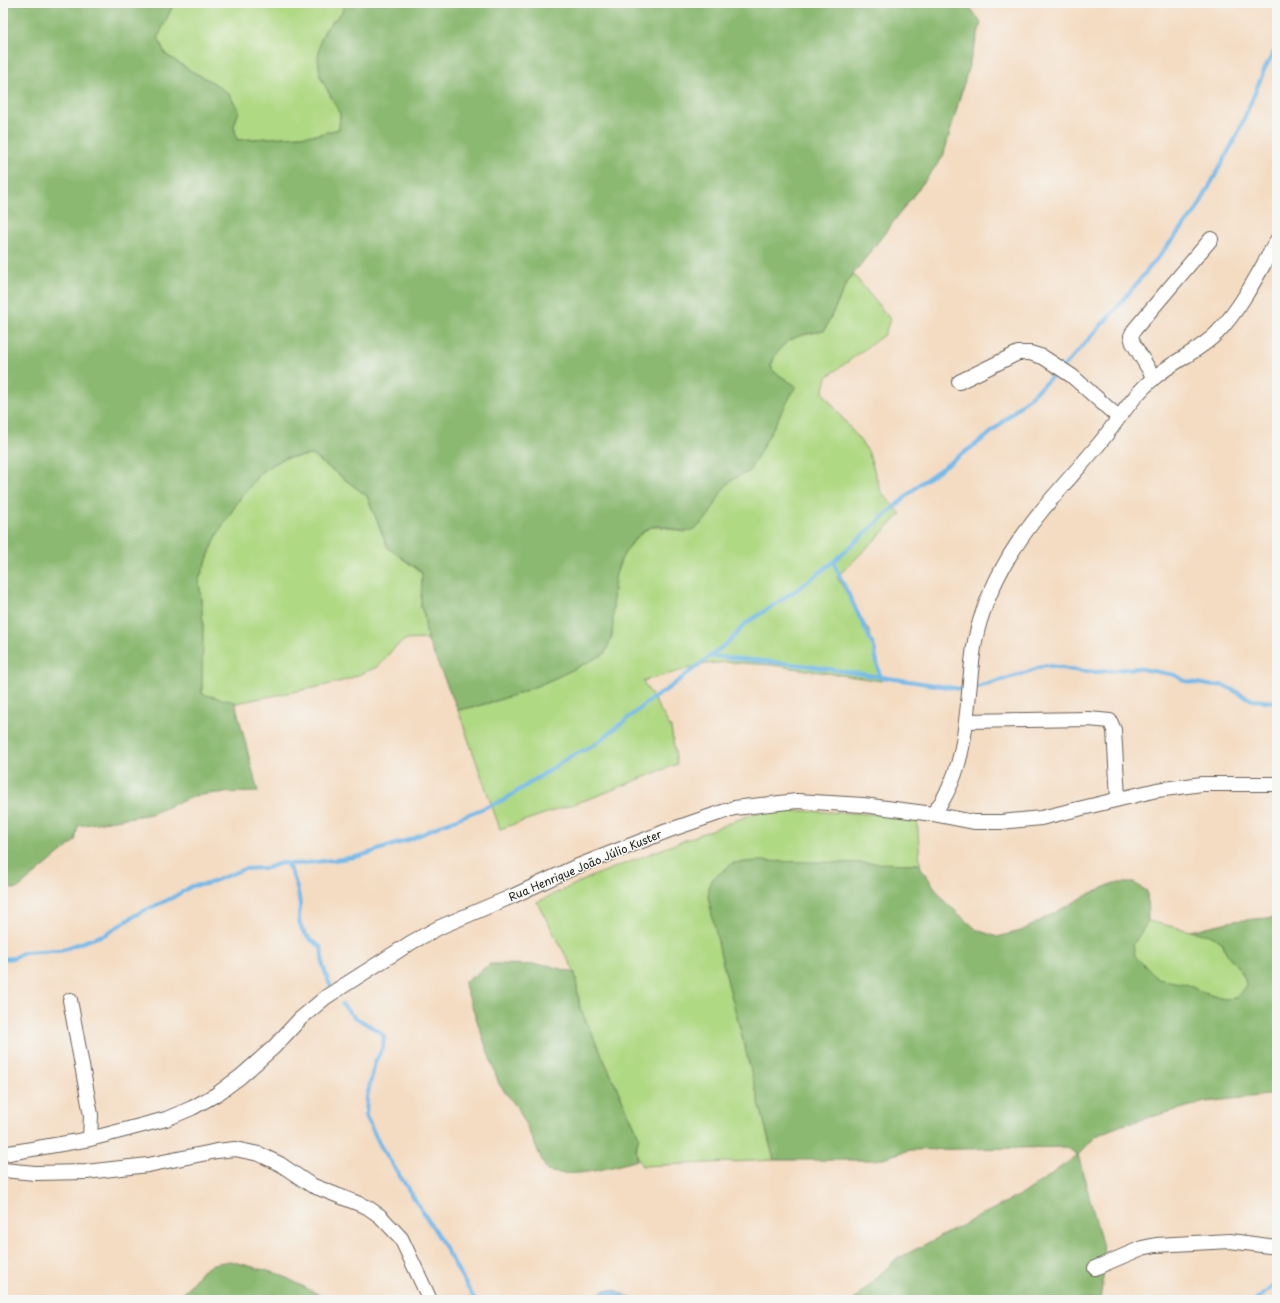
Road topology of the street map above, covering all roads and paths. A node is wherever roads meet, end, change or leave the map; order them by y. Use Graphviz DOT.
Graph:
graph roads {
  1 [pos="1210,239"];
  2 [pos="1277,240"];
  3 [pos="1154,378"];
  4 [pos="959,382"];
  5 [pos="1118,417"];
  6 [pos="967,721"];
  7 [pos="1277,784"];
  8 [pos="1118,798"];
  9 [pos="933,814"];
  10 [pos="70,1000"];
  11 [pos="90,1139"];
  12 [pos="3,1154"];
  13 [pos="3,1170"];
  14 [pos="1277,1247"];
  15 [pos="1095,1268"];
  16 [pos="430,1300"];
  1 -- 3 [label="street"];
  2 -- 3 [label="street"];
  3 -- 5 [label="street"];
  4 -- 5 [label="street"];
  5 -- 6 [label="street"];
  6 -- 8 [label="street"];
  6 -- 9 [label="street"];
  7 -- 8 [label="street, Rua Henrique João Júlio Kuster"];
  8 -- 9 [label="street, Rua Henrique João Júlio Kuster"];
  9 -- 11 [label="street, Rua Henrique João Júlio Kuster"];
  10 -- 11 [label="street"];
  11 -- 12 [label="street, Rua Henrique João Júlio Kuster"];
  13 -- 16 [label="street"];
  14 -- 15 [label="street"];
}
